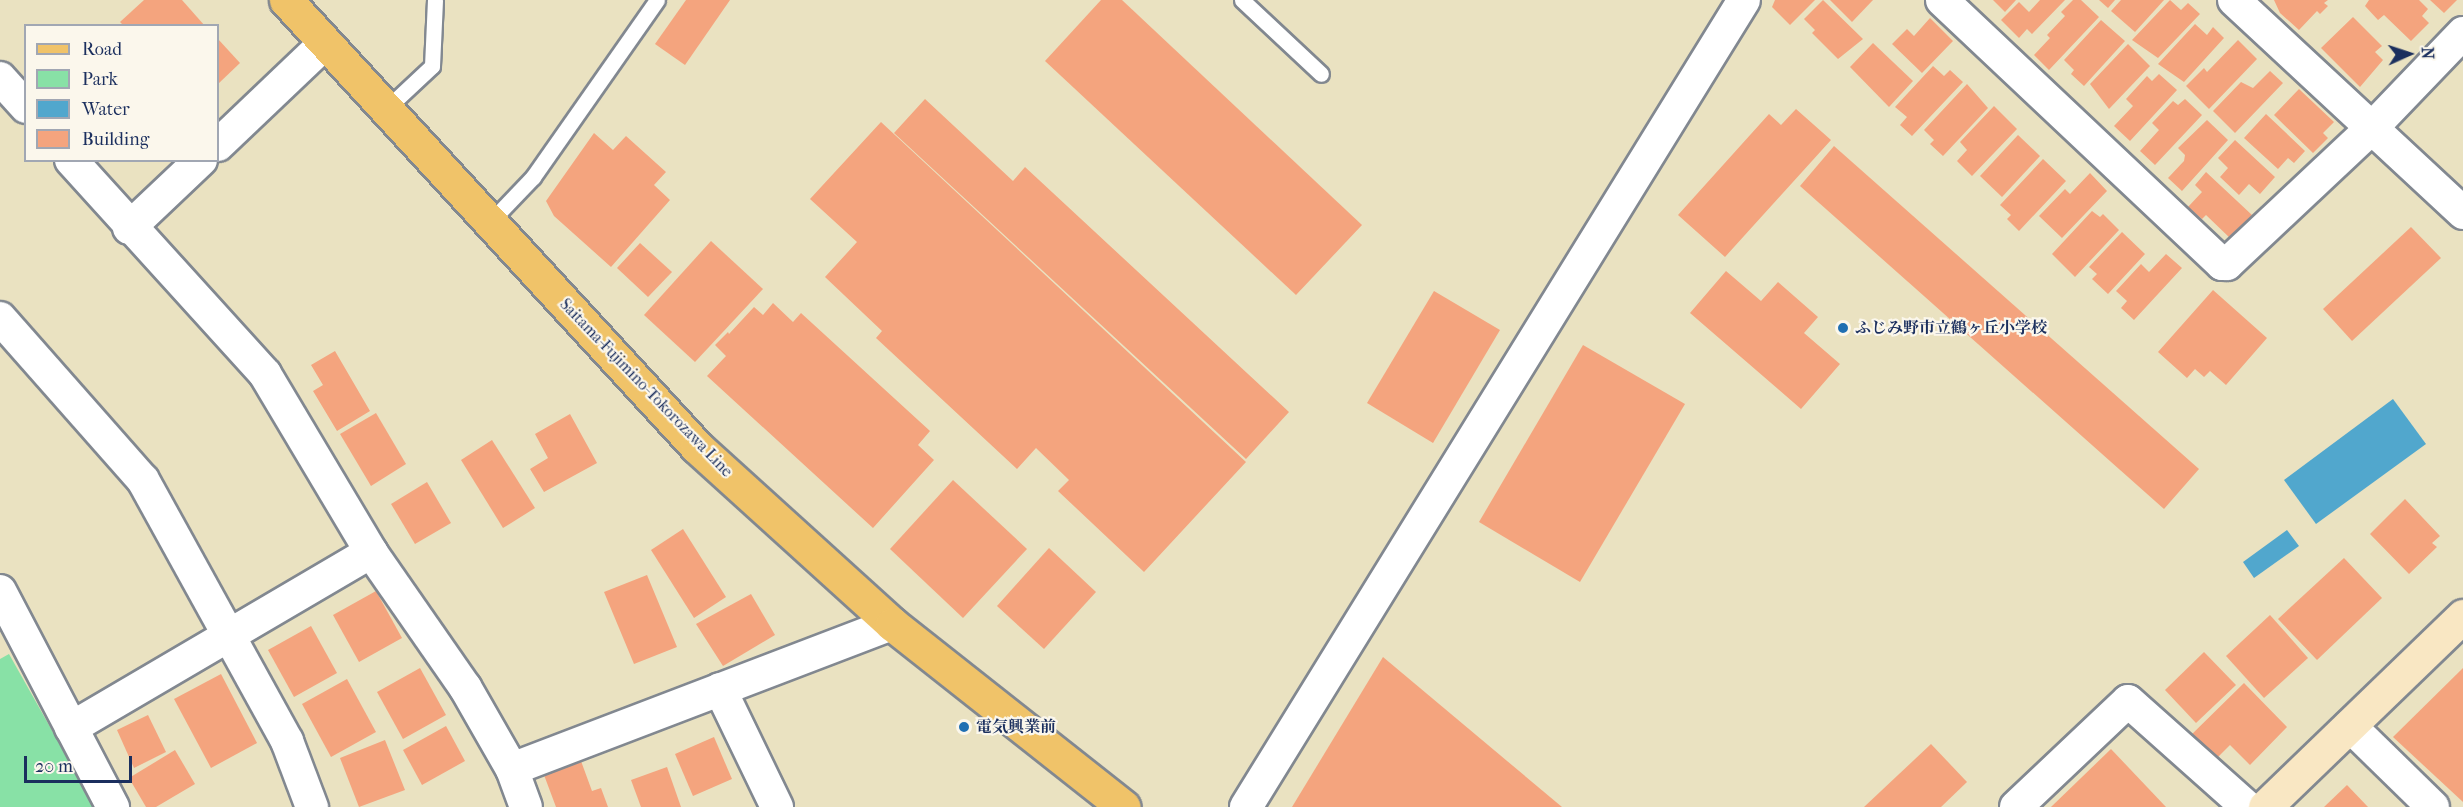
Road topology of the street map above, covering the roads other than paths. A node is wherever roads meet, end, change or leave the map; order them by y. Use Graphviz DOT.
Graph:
graph roads {
  1 [pos="286,0"];
  2 [pos="435,0"];
  3 [pos="657,0"];
  4 [pos="1242,0"];
  5 [pos="1744,0"];
  6 [pos="1942,0"];
  7 [pos="2234,0"];
  8 [pos="2463,33"];
  9 [pos="325,43"];
  10 [pos="1321,74"];
  11 [pos="0,78"];
  12 [pos="24,106"];
  13 [pos="386,109"];
  14 [pos="2371,129"];
  15 [pos="219,144"];
  16 [pos="73,162"];
  17 [pos="199,162"];
  18 [pos="2463,213"];
  19 [pos="490,222"];
  20 [pos="129,228"];
  21 [pos="0,318"];
  22 [pos="371,552"];
  23 [pos="0,591"];
  24 [pos="2463,616"];
  25 [pos="892,624"];
  26 [pos="229,638"];
  27 [pos="720,689"];
  28 [pos="2350,726"];
  29 [pos="71,728"];
  30 [pos="512,769"];
  31 [pos="113,807"];
  32 [pos="312,807"];
  33 [pos="526,807"];
  34 [pos="777,807"];
  35 [pos="1124,807"];
  36 [pos="1246,807"];
  37 [pos="2016,807"];
  38 [pos="2247,807"];
  39 [pos="2265,807"];
  40 [pos="2433,807"];
  1 -- 9 [label="main road, Saitama-Fujimino-Tokorozawa Line"];
  2 -- 13 [label="lane"];
  3 -- 19 [label="lane"];
  4 -- 10 [label="lane"];
  5 -- 36 [label="street"];
  6 -- 14 [label="street"];
  7 -- 14 [label="street"];
  8 -- 14 [label="street"];
  9 -- 13 [label="main road, Saitama-Fujimino-Tokorozawa Line"];
  9 -- 15 [label="street"];
  11 -- 12 [label="street"];
  13 -- 19 [label="main road, Saitama-Fujimino-Tokorozawa Line"];
  14 -- 18 [label="street"];
  16 -- 20 [label="street"];
  17 -- 20 [label="street"];
  19 -- 25 [label="main road, Saitama-Fujimino-Tokorozawa Line"];
  20 -- 22 [label="street"];
  21 -- 26 [label="street"];
  22 -- 26 [label="street"];
  22 -- 30 [label="street"];
  23 -- 29 [label="street"];
  24 -- 28 [label="street"];
  25 -- 27 [label="street"];
  25 -- 35 [label="main road, Saitama-Fujimino-Tokorozawa Line"];
  26 -- 29 [label="street"];
  26 -- 32 [label="street"];
  27 -- 30 [label="street"];
  27 -- 34 [label="street"];
  28 -- 39 [label="street"];
  28 -- 40 [label="street"];
  29 -- 31 [label="street"];
  30 -- 33 [label="street"];
  37 -- 38 [label="street"];
}
